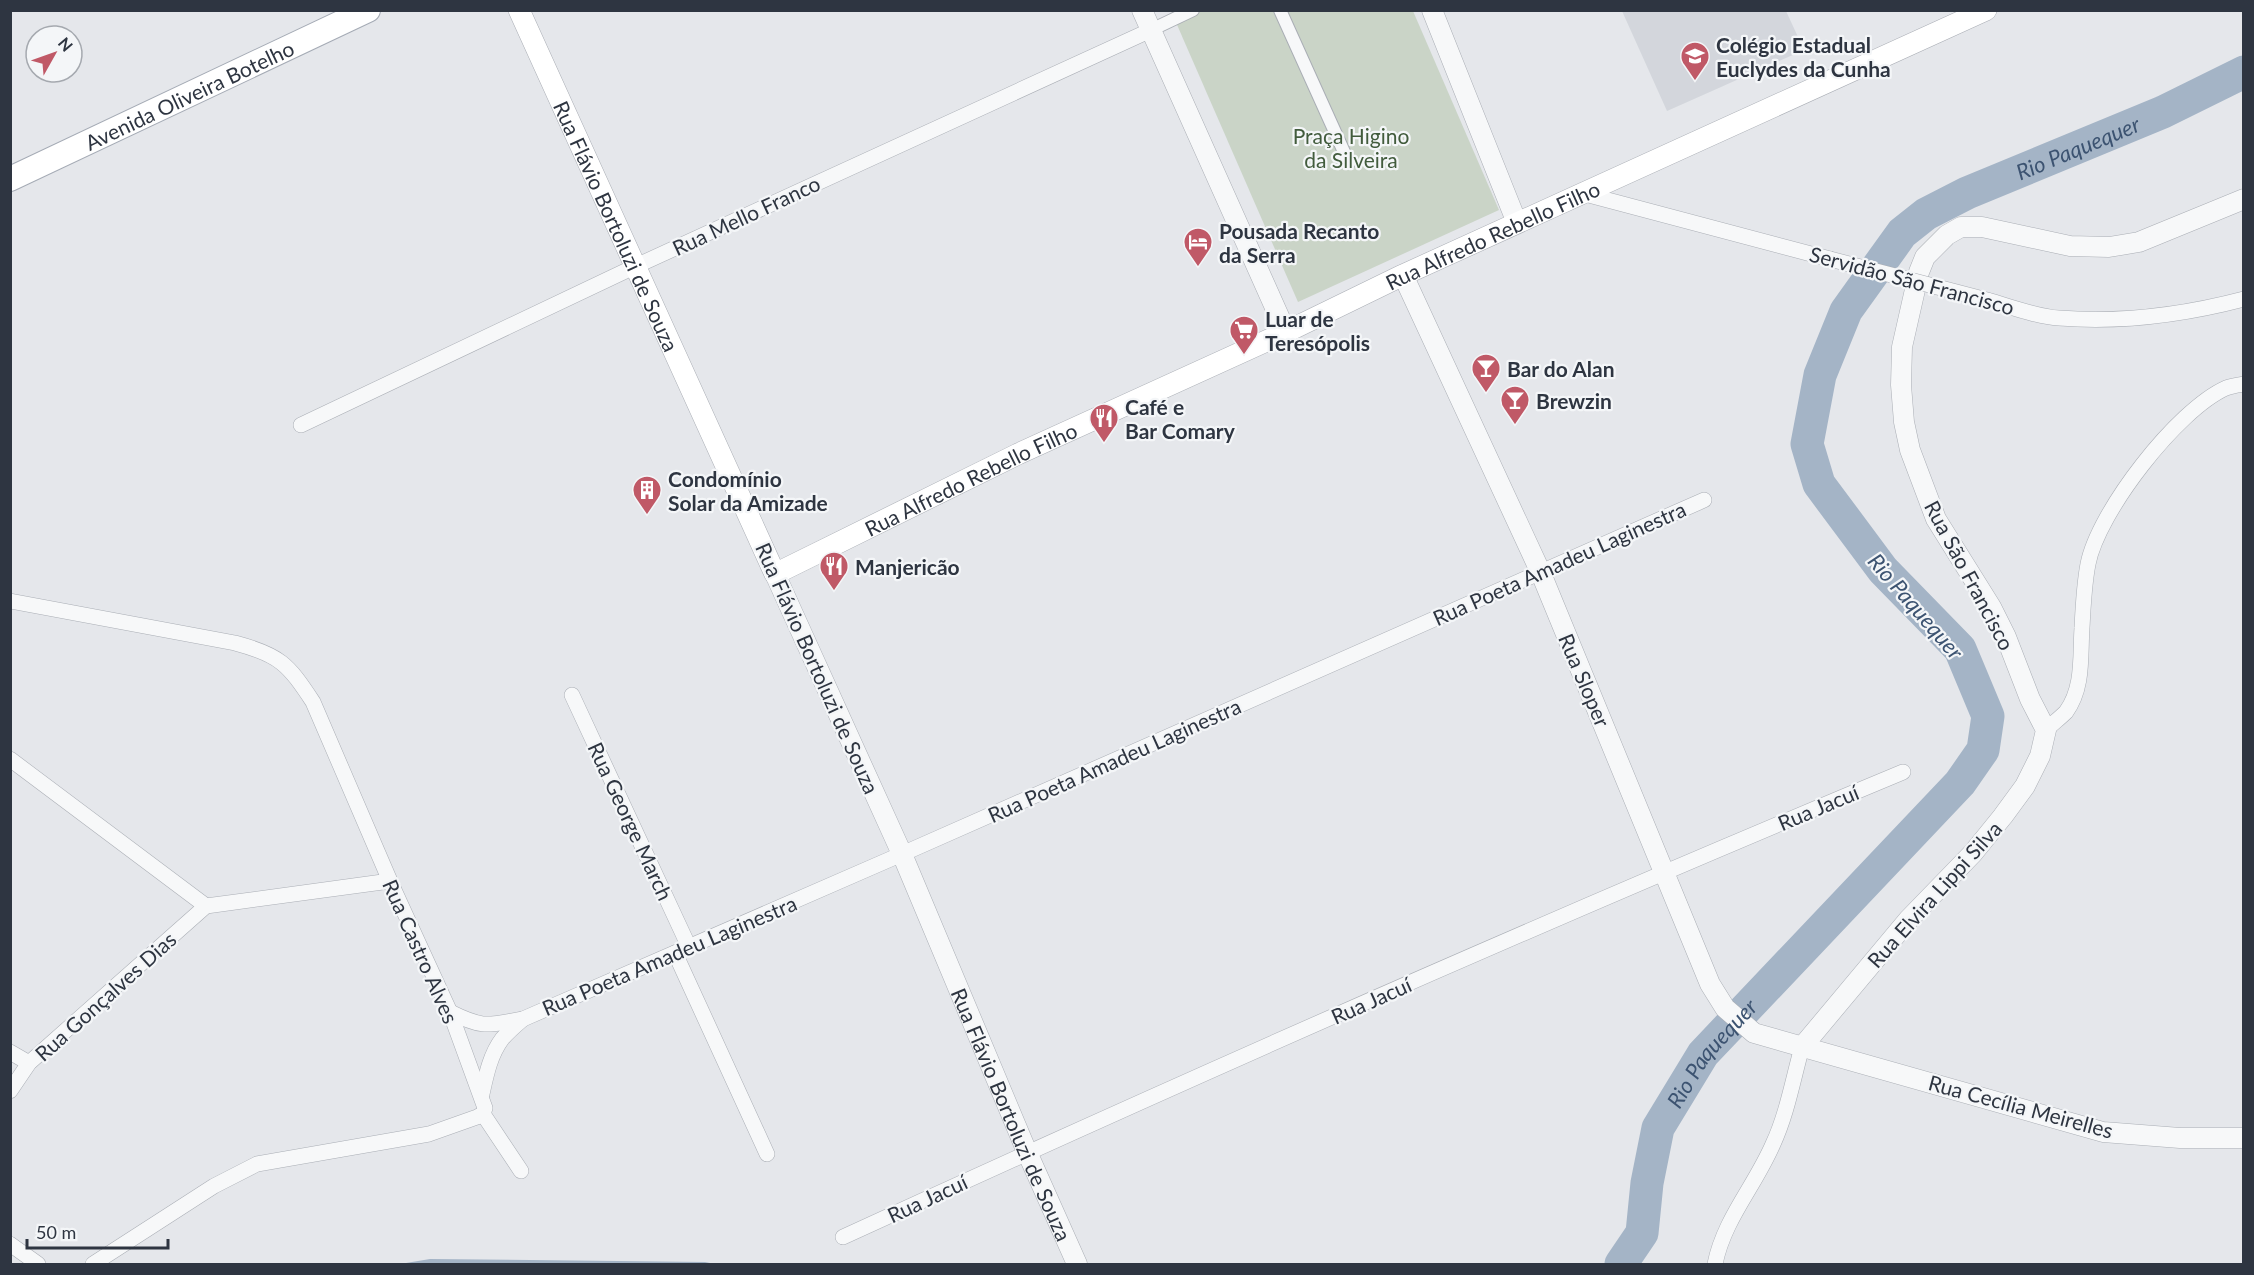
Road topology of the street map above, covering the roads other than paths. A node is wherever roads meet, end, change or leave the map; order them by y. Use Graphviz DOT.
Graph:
graph roads {
  1 [pos="368,10"];
  2 [pos="519,10"];
  3 [pos="1142,10"];
  4 [pos="1193,10"];
  5 [pos="1280,10"];
  6 [pos="1432,10"];
  7 [pos="1986,10"];
  8 [pos="1151,30"];
  9 [pos="1349,163"];
  10 [pos="10,179"];
  11 [pos="1584,194"];
  12 [pos="2244,199"];
  13 [pos="1518,223"];
  14 [pos="636,266"];
  15 [pos="1403,275"];
  16 [pos="2244,299"];
  17 [pos="1286,332"];
  18 [pos="2244,384"];
  19 [pos="301,425"];
  20 [pos="1704,500"];
  21 [pos="1540,571"];
  22 [pos="775,574"];
  23 [pos="10,601"];
  24 [pos="572,695"];
  25 [pos="2046,730"];
  26 [pos="10,759"];
  27 [pos="1903,772"];
  28 [pos="902,854"];
  29 [pos="1665,871"];
  30 [pos="390,881"];
  31 [pos="206,906"];
  32 [pos="682,950"];
  33 [pos="450,1012"];
  34 [pos="523,1019"];
  35 [pos="1802,1047"];
  36 [pos="10,1052"];
  37 [pos="29,1063"];
  38 [pos="10,1091"];
  39 [pos="482,1094"];
  40 [pos="483,1114"];
  41 [pos="2244,1138"];
  42 [pos="1027,1152"];
  43 [pos="767,1154"];
  44 [pos="520,1171"];
  45 [pos="843,1237"];
  46 [pos="10,1244"];
  47 [pos="38,1264"];
  48 [pos="93,1264"];
  49 [pos="1077,1264"];
  50 [pos="1715,1264"];
  1 -- 10 [label="main road, Avenida Oliveira Botelho"];
  2 -- 14 [label="main road, Rua Flávio Bortoluzi de Souza"];
  3 -- 8 [label="street"];
  4 -- 8 [label="street, Rua Mello Franco"];
  5 -- 9 [label="street"];
  6 -- 13 [label="street"];
  7 -- 11 [label="main road, Rua Alfredo Rebello Filho"];
  8 -- 14 [label="street, Rua Mello Franco"];
  8 -- 17 [label="street"];
  11 -- 13 [label="main road, Rua Alfredo Rebello Filho"];
  11 -- 16 [label="street, Servidão São Francisco, bridge"];
  12 -- 25 [label="street, Rua São Francisco"];
  13 -- 15 [label="main road, Rua Alfredo Rebello Filho"];
  14 -- 19 [label="street, Rua Mello Franco"];
  14 -- 22 [label="main road, Rua Flávio Bortoluzi de Souza"];
  15 -- 17 [label="main road, Rua Alfredo Rebello Filho"];
  15 -- 21 [label="street, Rua Sloper"];
  17 -- 22 [label="main road, Rua Alfredo Rebello Filho"];
  18 -- 25 [label="street"];
  20 -- 21 [label="street, Rua Poeta Amadeu Laginestra"];
  21 -- 28 [label="street, Rua Poeta Amadeu Laginestra"];
  21 -- 29 [label="street, Rua Sloper"];
  22 -- 28 [label="street, Rua Flávio Bortoluzi de Souza"];
  23 -- 30 [label="street, Rua Castro Alves"];
  24 -- 32 [label="street, Rua George March"];
  25 -- 35 [label="street, Rua Elvira Lippi Silva"];
  26 -- 31 [label="street"];
  27 -- 29 [label="street, Rua Jacuí"];
  28 -- 32 [label="street, Rua Poeta Amadeu Laginestra"];
  28 -- 42 [label="street, Rua Flávio Bortoluzi de Souza"];
  29 -- 35 [label="street, Rua Sloper"];
  29 -- 42 [label="street, Rua Jacuí"];
  30 -- 31 [label="street"];
  30 -- 33 [label="street, Rua Castro Alves"];
  31 -- 37 [label="street, Rua Gonçalves Dias"];
  32 -- 34 [label="street, Rua Poeta Amadeu Laginestra"];
  32 -- 43 [label="street, Rua George March"];
  33 -- 34 [label="street, Rua Poeta Amadeu Laginestra"];
  33 -- 39 [label="street, Rua Castro Alves"];
  34 -- 39 [label="street, Rua Poeta Amadeu Laginestra"];
  35 -- 41 [label="street, Rua Cecília Meirelles"];
  35 -- 50 [label="street"];
  36 -- 37 [label="street"];
  37 -- 38 [label="street, Rua Gonçalves Dias"];
  39 -- 40 [label="street, Rua Castro Alves"];
  40 -- 44 [label="street"];
  40 -- 48 [label="street"];
  42 -- 45 [label="street, Rua Jacuí"];
  42 -- 49 [label="street, Rua Flávio Bortoluzi de Souza"];
  46 -- 47 [label="street"];
}
